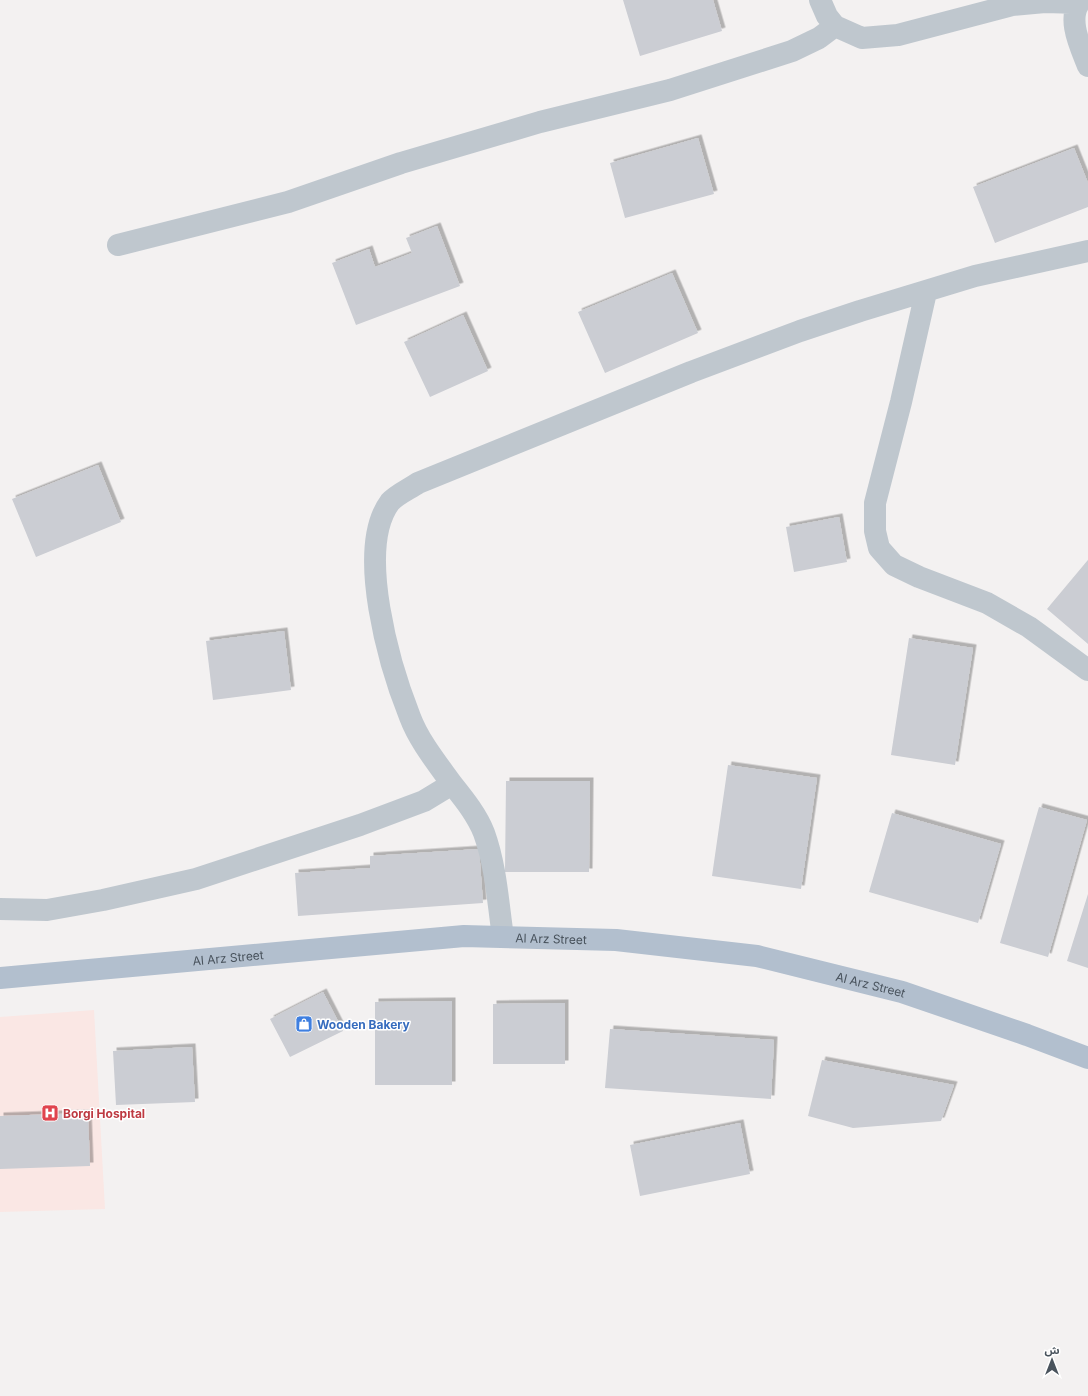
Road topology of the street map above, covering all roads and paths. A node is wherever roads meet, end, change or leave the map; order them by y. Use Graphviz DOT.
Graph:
graph roads {
  1 [pos="820,0"];
  2 [pos="1080,2"];
  3 [pos="834,26"];
  4 [pos="1088,66"];
  5 [pos="118,245"];
  6 [pos="1088,251"];
  7 [pos="926,292"];
  8 [pos="1088,670"];
  9 [pos="452,784"];
  10 [pos="0,909"];
  11 [pos="503,937"];
  12 [pos="0,978"];
  13 [pos="1088,1058"];
  1 -- 3 [label="street"];
  2 -- 3 [label="street"];
  2 -- 4 [label="street"];
  3 -- 5 [label="street"];
  6 -- 7 [label="street"];
  7 -- 8 [label="street"];
  7 -- 9 [label="street"];
  9 -- 10 [label="street"];
  9 -- 11 [label="street"];
  11 -- 12 [label="main road, Al Arz Street"];
  11 -- 13 [label="main road, Al Arz Street"];
}
